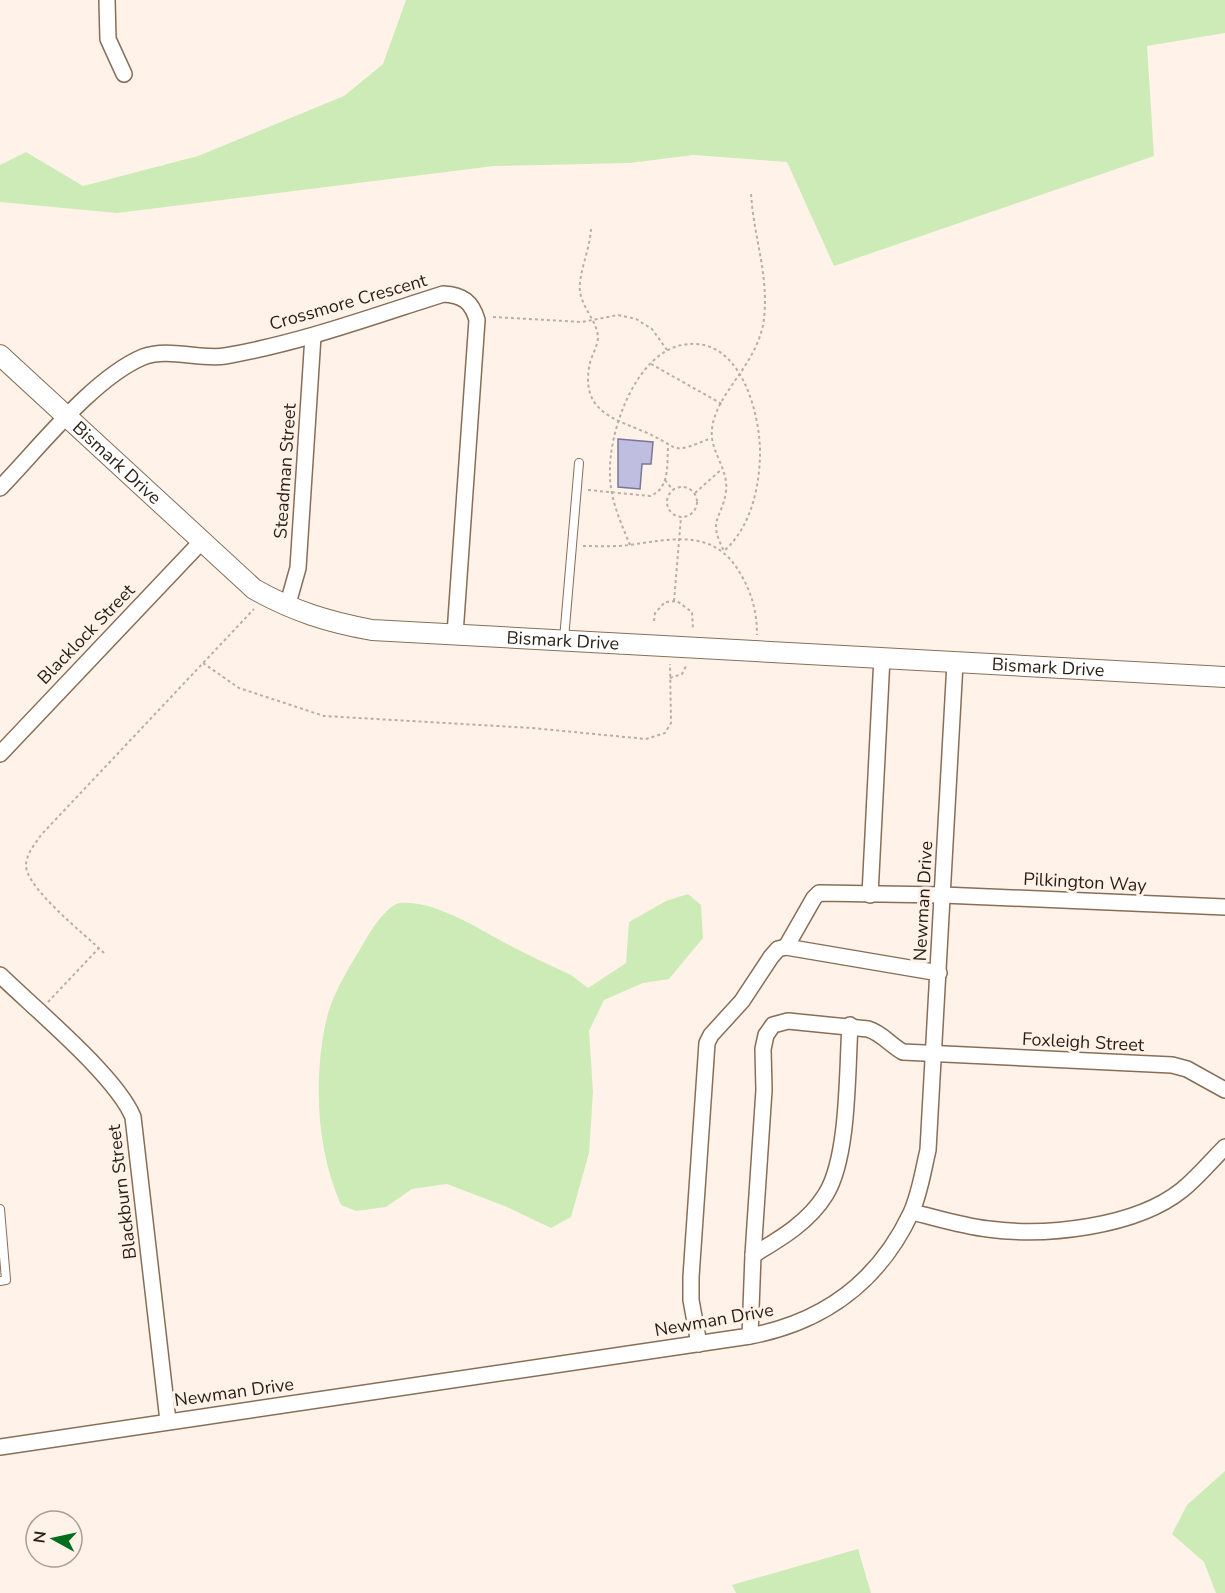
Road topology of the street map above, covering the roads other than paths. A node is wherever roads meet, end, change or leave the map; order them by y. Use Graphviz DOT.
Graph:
graph roads {
  1 [pos="107,0"];
  2 [pos="124,74"];
  3 [pos="313,336"];
  4 [pos="0,355"];
  5 [pos="68,417"];
  6 [pos="579,463"];
  7 [pos="0,488"];
  8 [pos="201,542"];
  9 [pos="287,607"];
  10 [pos="455,634"];
  11 [pos="564,640"];
  12 [pos="882,657"];
  13 [pos="955,663"];
  14 [pos="1225,677"];
  15 [pos="0,754"];
  16 [pos="870,895"];
  17 [pos="943,895"];
  18 [pos="1225,908"];
  19 [pos="786,947"];
  20 [pos="939,973"];
  21 [pos="0,975"];
  22 [pos="850,1025"];
  23 [pos="934,1054"];
  24 [pos="1225,1090"];
  25 [pos="1225,1147"];
  26 [pos="0,1209"];
  27 [pos="912,1212"];
  28 [pos="753,1255"];
  29 [pos="0,1281"];
  30 [pos="750,1336"];
  31 [pos="699,1344"];
  32 [pos="168,1421"];
  33 [pos="0,1447"];
  1 -- 2 [label="street"];
  3 -- 5 [label="street, Crossmore Crescent"];
  3 -- 9 [label="street, Steadman Street"];
  3 -- 10 [label="street, Crossmore Crescent"];
  4 -- 5 [label="street, Bismark Drive"];
  5 -- 7 [label="street, Crossmore Crescent"];
  5 -- 8 [label="street, Bismark Drive"];
  6 -- 11 [label="lane"];
  8 -- 9 [label="street, Bismark Drive"];
  8 -- 15 [label="street, Blacklock Street"];
  9 -- 10 [label="street, Bismark Drive"];
  10 -- 11 [label="street, Bismark Drive"];
  11 -- 12 [label="street, Bismark Drive"];
  12 -- 13 [label="street, Bismark Drive"];
  12 -- 16 [label="street"];
  13 -- 14 [label="street, Bismark Drive"];
  13 -- 17 [label="street, Newman Drive"];
  16 -- 17 [label="street, Pilkington Way"];
  16 -- 19 [label="street, Pilkington Way"];
  17 -- 18 [label="street, Pilkington Way"];
  17 -- 20 [label="street, Newman Drive"];
  19 -- 20 [label="street"];
  19 -- 31 [label="street"];
  20 -- 23 [label="street, Newman Drive"];
  21 -- 32 [label="street, Blackburn Street"];
  22 -- 23 [label="street, Foxleigh Street"];
  22 -- 28 [label="street"];
  22 -- 28 [label="street, Foxleigh Street"];
  23 -- 24 [label="street, Foxleigh Street"];
  23 -- 27 [label="street, Newman Drive"];
  25 -- 27 [label="street"];
  26 -- 29 [label="lane"];
  27 -- 30 [label="street, Newman Drive"];
  28 -- 30 [label="street, Foxleigh Street"];
  30 -- 31 [label="street, Newman Drive"];
  31 -- 32 [label="street, Newman Drive"];
  32 -- 33 [label="street, Newman Drive"];
}
